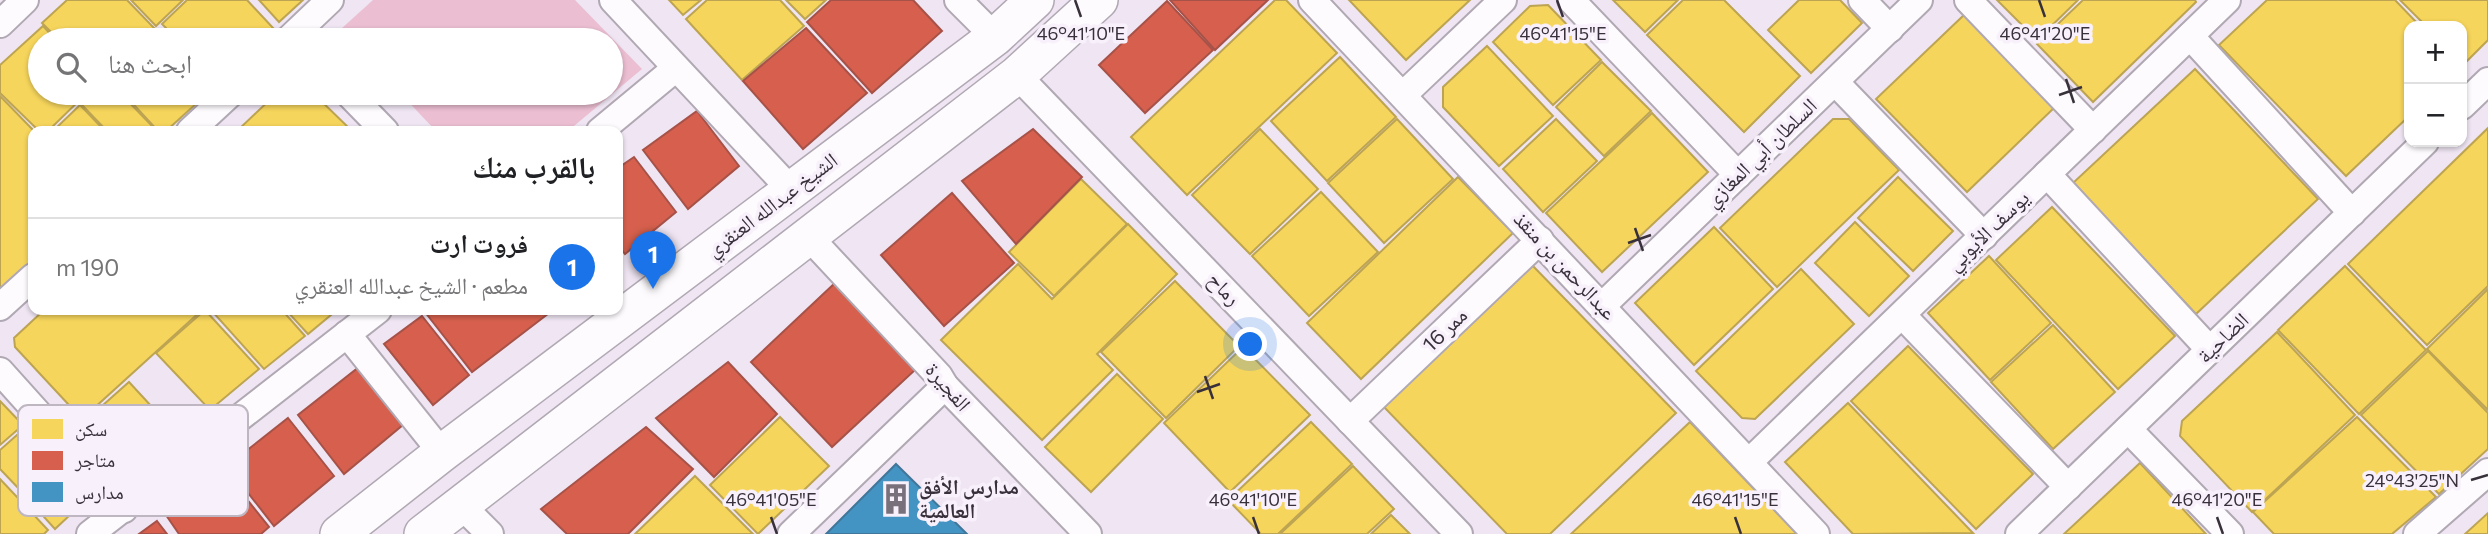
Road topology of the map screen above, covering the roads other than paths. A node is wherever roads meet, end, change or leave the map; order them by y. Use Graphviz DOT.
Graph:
graph roads {
  1 [pos="330,0"];
  2 [pos="613,0"];
  3 [pos="958,0"];
  4 [pos="1035,0"];
  5 [pos="1099,0"];
  6 [pos="1312,0"];
  7 [pos="1503,0"];
  8 [pos="1571,0"];
  9 [pos="1862,0"];
  10 [pos="1919,0"];
  11 [pos="1968,0"];
  12 [pos="2227,0"];
  13 [pos="303,28"];
  14 [pos="1890,29"];
  15 [pos="2190,36"];
  16 [pos="995,37"];
  17 [pos="676,68"];
  18 [pos="1017,75"];
  19 [pos="2488,81"];
  20 [pos="1835,82"];
  21 [pos="1403,95"];
  22 [pos="2467,101"];
  23 [pos="218,105"];
  24 [pos="360,105"];
  25 [pos="195,126"];
  26 [pos="380,126"];
  27 [pos="606,126"];
  28 [pos="2093,130"];
  29 [pos="2420,147"];
  30 [pos="2048,174"];
  31 [pos="1738,175"];
  32 [pos="792,190"];
  33 [pos="2352,213"];
  34 [pos="1984,236"];
  35 [pos="809,237"];
  36 [pos="1540,240"];
  37 [pos="28,282"];
  38 [pos="1602,306"];
  39 [pos="0,307"];
  40 [pos="372,315"];
  41 [pos="1902,315"];
  42 [pos="347,334"];
  43 [pos="2210,350"];
  44 [pos="0,371"];
  45 [pos="944,386"];
  46 [pos="31,405"];
  47 [pos="248,412"];
  48 [pos="1350,421"];
  49 [pos="2128,429"];
  50 [pos="442,453"];
  51 [pos="1749,462"];
  52 [pos="2488,472"];
  53 [pos="2068,487"];
  54 [pos="461,505"];
  55 [pos="114,516"];
  56 [pos="90,534"];
  57 [pos="339,534"];
  58 [pos="423,534"];
  59 [pos="490,534"];
  60 [pos="791,534"];
  61 [pos="1088,534"];
  62 [pos="1459,534"];
  63 [pos="1816,534"];
  64 [pos="2020,534"];
  65 [pos="2230,534"];
  66 [pos="2417,534"];
  1 -- 13 [label="street"];
  2 -- 17 [label="street"];
  3 -- 16 [label="street"];
  4 -- 16 [label="street, الشيخ عبدالله العنقري"];
  5 -- 18 [label="street"];
  6 -- 21 [label="street, عبدالرحمن بن منقذ"];
  7 -- 21 [label="street"];
  8 -- 31 [label="street"];
  9 -- 14 [label="street"];
  10 -- 14 [label="street, السلطان أبي المغازي"];
  11 -- 28 [label="street"];
  12 -- 15 [label="street, يوسف الأيوبي"];
  14 -- 20 [label="street, السلطان أبي المغازي"];
  15 -- 28 [label="street, يوسف الأيوبي"];
  15 -- 33 [label="street"];
  16 -- 32 [label="street, الشيخ عبدالله العنقري"];
  17 -- 27 [label="street"];
  17 -- 32 [label="street"];
  18 -- 35 [label="street"];
  18 -- 48 [label="street, رماح"];
  19 -- 22 [label="street"];
  20 -- 31 [label="street, السلطان أبي المغازي"];
  20 -- 34 [label="street"];
  21 -- 36 [label="street, عبدالرحمن بن منقذ"];
  23 -- 25 [label="street"];
  24 -- 26 [label="street"];
  28 -- 30 [label="street, يوسف الأيوبي"];
  29 -- 33 [label="street, الضاحية"];
  30 -- 34 [label="street, يوسف الأيوبي"];
  30 -- 43 [label="street"];
  31 -- 38 [label="street, السلطان أبي المغازي"];
  32 -- 50 [label="street, الشيخ عبدالله العنقري"];
  33 -- 43 [label="street, الضاحية"];
  34 -- 41 [label="street, يوسف الأيوبي"];
  35 -- 45 [label="street, الفجيرة"];
  35 -- 54 [label="street"];
  36 -- 38 [label="street, عبدالرحمن بن منقذ"];
  36 -- 48 [label="street, ممر 16"];
  37 -- 39 [label="street"];
  38 -- 51 [label="street, عبدالرحمن بن منقذ"];
  40 -- 42 [label="street"];
  41 -- 51 [label="street, يوسف الأيوبي"];
  41 -- 53 [label="street"];
  42 -- 47 [label="street"];
  42 -- 50 [label="street"];
  43 -- 49 [label="street, الضاحية"];
  44 -- 46 [label="street"];
  45 -- 60 [label="street"];
  45 -- 61 [label="street, الفجيرة"];
  48 -- 62 [label="street, رماح"];
  49 -- 53 [label="street, الضاحية"];
  49 -- 65 [label="street"];
  50 -- 57 [label="street, الشيخ عبدالله العنقري"];
  51 -- 63 [label="street, عبدالرحمن بن منقذ"];
  52 -- 66 [label="street"];
  53 -- 64 [label="street, الضاحية"];
  54 -- 58 [label="street"];
  54 -- 59 [label="street"];
  55 -- 56 [label="street"];
}
